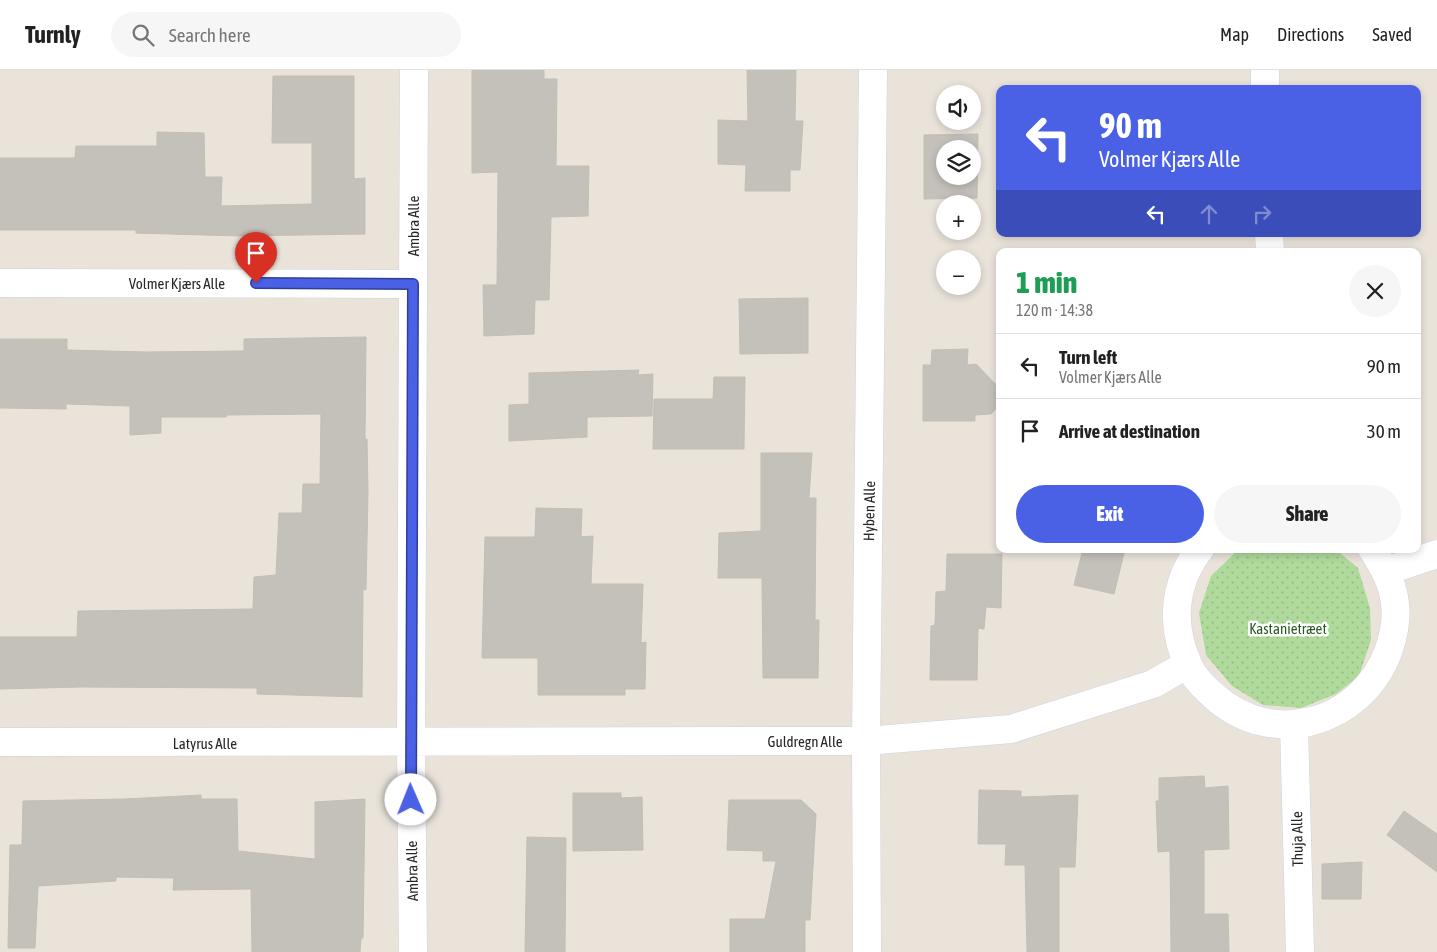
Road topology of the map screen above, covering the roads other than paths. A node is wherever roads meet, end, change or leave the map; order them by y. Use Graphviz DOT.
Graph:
graph roads {
  1 [pos="414,70"];
  2 [pos="873,70"];
  3 [pos="1265,70"];
  4 [pos="1266,85"];
  5 [pos="0,283"];
  6 [pos="413,284"];
  7 [pos="1197,553"];
  8 [pos="1437,554"];
  9 [pos="1379,560"];
  10 [pos="1186,665"];
  11 [pos="1294,725"];
  12 [pos="866,741"];
  13 [pos="0,742"];
  14 [pos="410,743"];
  15 [pos="413,952"];
  16 [pos="867,952"];
  17 [pos="1300,952"];
  1 -- 6 [label="street, Ambra Alle"];
  2 -- 12 [label="street, Hyben Alle"];
  3 -- 4 [label="street"];
  5 -- 6 [label="street, Volmer Kjærs Alle"];
  6 -- 14 [label="street, Ambra Alle"];
  7 -- 10 [label="street"];
  8 -- 9 [label="street"];
  9 -- 11 [label="street"];
  10 -- 11 [label="street"];
  10 -- 12 [label="street, Guldregn Alle"];
  11 -- 17 [label="street, Thuja Alle"];
  12 -- 14 [label="street, Guldregn Alle"];
  12 -- 16 [label="street, Hyben Alle"];
  13 -- 14 [label="street, Latyrus Alle"];
  14 -- 15 [label="street, Ambra Alle"];
}
